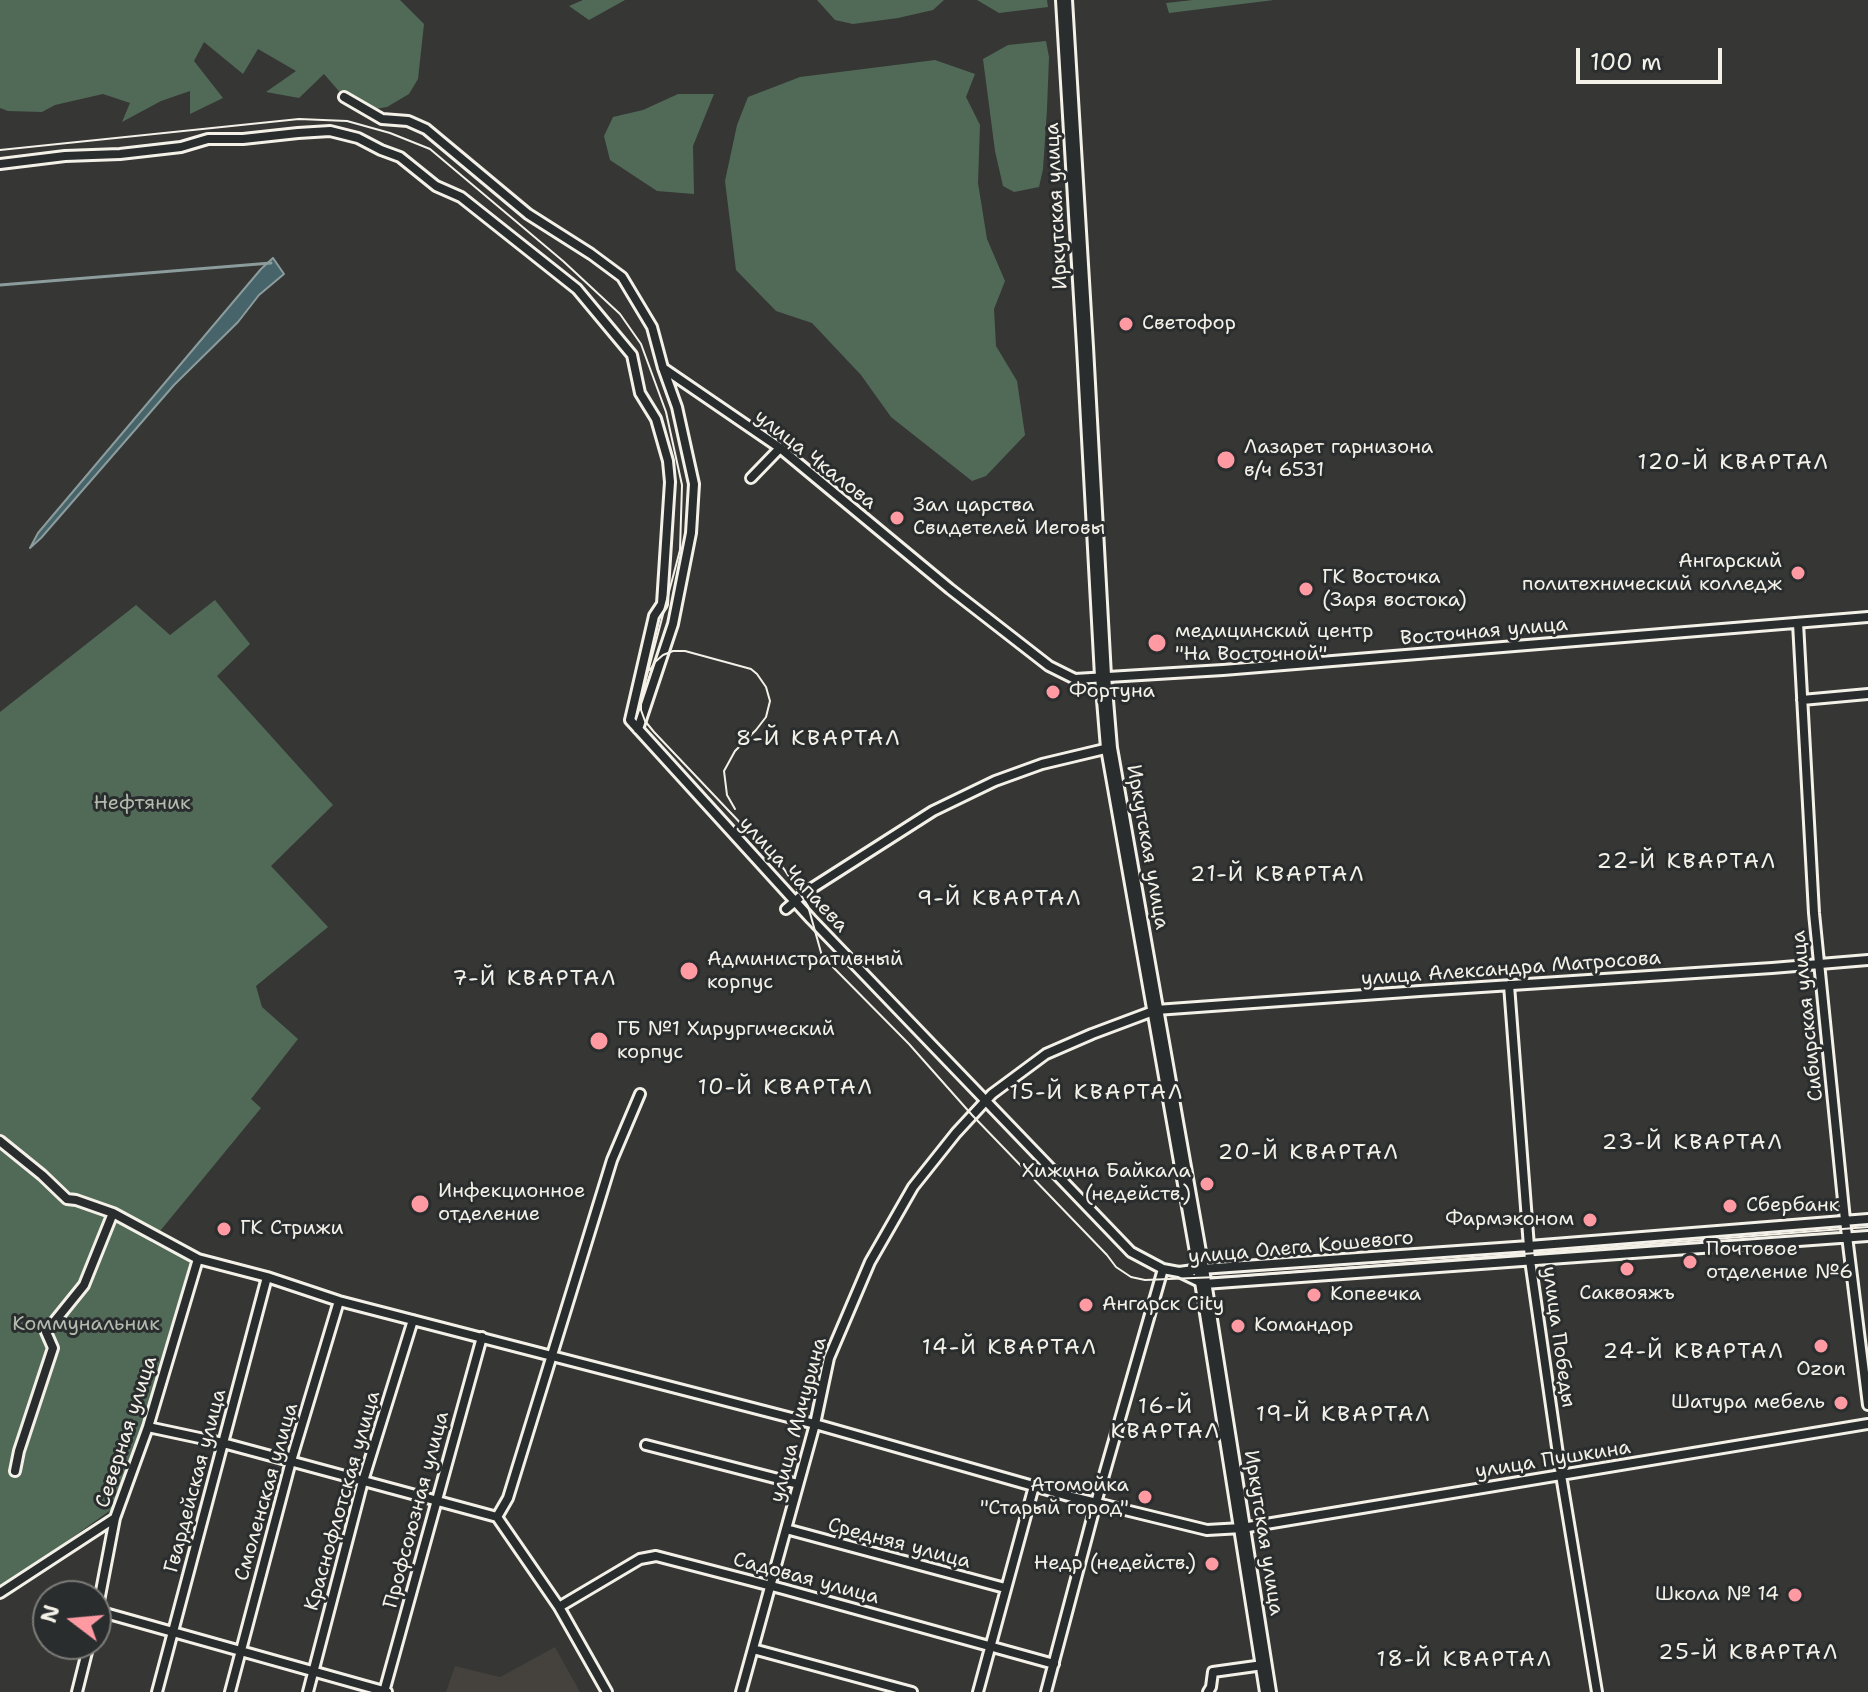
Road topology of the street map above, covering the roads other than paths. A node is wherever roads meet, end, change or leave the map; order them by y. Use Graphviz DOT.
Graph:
graph roads {
  1 [pos="1064,0"];
  2 [pos="344,97"];
  3 [pos="0,164"];
  4 [pos="663,368"];
  5 [pos="780,448"];
  6 [pos="751,478"];
  7 [pos="1868,617"];
  8 [pos="1798,623"];
  9 [pos="1103,676"];
  10 [pos="1868,694"];
  11 [pos="1802,700"];
  12 [pos="638,729"];
  13 [pos="1109,748"];
  14 [pos="795,901"];
  15 [pos="786,909"];
  16 [pos="1868,960"];
  17 [pos="1819,965"];
  18 [pos="1509,985"];
  19 [pos="1156,1010"];
  20 [pos="640,1094"];
  21 [pos="985,1101"];
  22 [pos="0,1141"];
  23 [pos="113,1213"];
  24 [pos="1868,1219"];
  25 [pos="1845,1220"];
  26 [pos="1868,1236"];
  27 [pos="1847,1238"];
  28 [pos="1529,1246"];
  29 [pos="198,1259"];
  30 [pos="1530,1260"];
  31 [pos="1163,1269"];
  32 [pos="1201,1269"];
  33 [pos="1179,1272"];
  34 [pos="267,1277"];
  35 [pos="1204,1284"];
  36 [pos="339,1301"];
  37 [pos="413,1320"];
  38 [pos="482,1337"];
  39 [pos="553,1355"];
  40 [pos="1868,1405"];
  41 [pos="815,1424"];
  42 [pos="1868,1424"];
  43 [pos="148,1427"];
  44 [pos="223,1443"];
  45 [pos="646,1445"];
  46 [pos="291,1461"];
  47 [pos="15,1471"];
  48 [pos="1561,1475"];
  49 [pos="363,1481"];
  50 [pos="798,1484"];
  51 [pos="1034,1486"];
  52 [pos="436,1501"];
  53 [pos="1096,1503"];
  54 [pos="497,1517"];
  55 [pos="115,1518"];
  56 [pos="1242,1528"];
  57 [pos="786,1529"];
  58 [pos="103,1580"];
  59 [pos="771,1585"];
  60 [pos="1005,1588"];
  61 [pos="0,1593"];
  62 [pos="559,1607"];
  63 [pos="112,1618"];
  64 [pos="172,1632"];
  65 [pos="989,1646"];
  66 [pos="753,1649"];
  67 [pos="240,1652"];
  68 [pos="85,1660"];
  69 [pos="1054,1664"];
  70 [pos="1263,1665"];
  71 [pos="313,1671"];
  72 [pos="77,1692"];
  73 [pos="157,1692"];
  74 [pos="230,1692"];
  75 [pos="308,1692"];
  76 [pos="385,1692"];
  77 [pos="607,1692"];
  78 [pos="741,1692"];
  79 [pos="912,1692"];
  80 [pos="978,1692"];
  81 [pos="1046,1692"];
  82 [pos="1208,1692"];
  83 [pos="1268,1692"];
  84 [pos="1597,1692"];
  1 -- 9 [label="main road, Иркутская улица"];
  2 -- 4 [label="street"];
  3 -- 12 [label="street, улица Чапаева"];
  4 -- 5 [label="street, улица Чкалова"];
  4 -- 12 [label="street"];
  5 -- 6 [label="street"];
  5 -- 9 [label="street, улица Чкалова"];
  7 -- 8 [label="street, Восточная улица"];
  8 -- 9 [label="street, Восточная улица"];
  8 -- 11 [label="street, Сибирская улица"];
  9 -- 13 [label="main road, Иркутская улица"];
  10 -- 11 [label="street"];
  11 -- 17 [label="street, Сибирская улица"];
  12 -- 14 [label="street, улица Чапаева"];
  13 -- 14 [label="street"];
  13 -- 19 [label="main road, Иркутская улица"];
  14 -- 15 [label="street"];
  14 -- 21 [label="street, улица Чапаева"];
  16 -- 17 [label="street, улица Александра Матросова"];
  17 -- 18 [label="street, улица Александра Матросова"];
  17 -- 25 [label="street, Сибирская улица"];
  18 -- 19 [label="street, улица Александра Матросова"];
  18 -- 28 [label="street, улица Победы"];
  19 -- 21 [label="street, улица Мичурина"];
  19 -- 32 [label="main road, Иркутская улица"];
  20 -- 39 [label="street"];
  21 -- 31 [label="street, улица Чапаева"];
  21 -- 41 [label="street, улица Мичурина"];
  22 -- 23 [label="street, улица Пушкина"];
  23 -- 29 [label="street, улица Пушкина"];
  23 -- 47 [label="street"];
  24 -- 25 [label="street, улица Олега Кошевого"];
  25 -- 27 [label="street, Сибирская улица"];
  25 -- 28 [label="street, улица Олега Кошевого"];
  26 -- 27 [label="street, улица Олега Кошевого"];
  27 -- 30 [label="street, улица Олега Кошевого"];
  27 -- 40 [label="street, Сибирская улица"];
  28 -- 30 [label="street, улица Победы"];
  28 -- 32 [label="street, улица Олега Кошевого"];
  29 -- 34 [label="street, улица Пушкина"];
  29 -- 43 [label="street, Северная улица"];
  30 -- 35 [label="street, улица Олега Кошевого"];
  30 -- 48 [label="street, улица Победы"];
  31 -- 33 [label="street, улица Чапаева"];
  31 -- 53 [label="street"];
  32 -- 33 [label="street, улица Олега Кошевого"];
  32 -- 35 [label="main road, Иркутская улица"];
  33 -- 35 [label="street, улица Олега Кошевого"];
  34 -- 36 [label="street, улица Пушкина"];
  34 -- 44 [label="street, Гвардейская улица"];
  35 -- 56 [label="main road, Иркутская улица"];
  36 -- 37 [label="street, улица Пушкина"];
  36 -- 46 [label="street, Смоленская улица"];
  37 -- 38 [label="street, улица Пушкина"];
  37 -- 49 [label="street, Краснофлотская улица"];
  38 -- 39 [label="street, улица Пушкина"];
  38 -- 52 [label="street, Профсоюзная улица"];
  39 -- 41 [label="street, улица Пушкина"];
  39 -- 54 [label="street"];
  41 -- 50 [label="street, улица Мичурина"];
  41 -- 51 [label="street, улица Пушкина"];
  42 -- 48 [label="street, улица Пушкина"];
  43 -- 44 [label="street"];
  43 -- 55 [label="street, Северная улица"];
  44 -- 46 [label="street"];
  44 -- 64 [label="street, Гвардейская улица"];
  45 -- 50 [label="street"];
  46 -- 49 [label="street"];
  46 -- 67 [label="street, Смоленская улица"];
  48 -- 56 [label="street, улица Пушкина"];
  48 -- 84 [label="street, улица Победы"];
  49 -- 52 [label="street"];
  49 -- 71 [label="street, Краснофлотская улица"];
  50 -- 57 [label="street, улица Мичурина"];
  51 -- 53 [label="street, улица Пушкина"];
  51 -- 60 [label="street"];
  52 -- 54 [label="street"];
  52 -- 76 [label="street, Профсоюзная улица"];
  53 -- 56 [label="street, улица Пушкина"];
  53 -- 69 [label="street"];
  54 -- 62 [label="street"];
  55 -- 58 [label="street, Северная улица"];
  55 -- 61 [label="street"];
  56 -- 70 [label="main road, Иркутская улица"];
  57 -- 59 [label="street, улица Мичурина"];
  57 -- 60 [label="street, Средняя улица"];
  59 -- 62 [label="street, Садовая улица"];
  59 -- 65 [label="street, Садовая улица"];
  59 -- 66 [label="street, улица Мичурина"];
  60 -- 65 [label="street"];
  62 -- 77 [label="street"];
  63 -- 64 [label="street"];
  64 -- 67 [label="street"];
  64 -- 73 [label="street, Гвардейская улица"];
  65 -- 69 [label="street, Садовая улица"];
  65 -- 80 [label="street"];
  66 -- 78 [label="street, улица Мичурина"];
  66 -- 79 [label="street"];
  67 -- 71 [label="street"];
  67 -- 74 [label="street, Смоленская улица"];
  68 -- 72 [label="street"];
  69 -- 81 [label="street"];
  70 -- 82 [label="street"];
  70 -- 83 [label="main road, Иркутская улица"];
  71 -- 75 [label="street, Краснофлотская улица"];
  71 -- 76 [label="street"];
}
